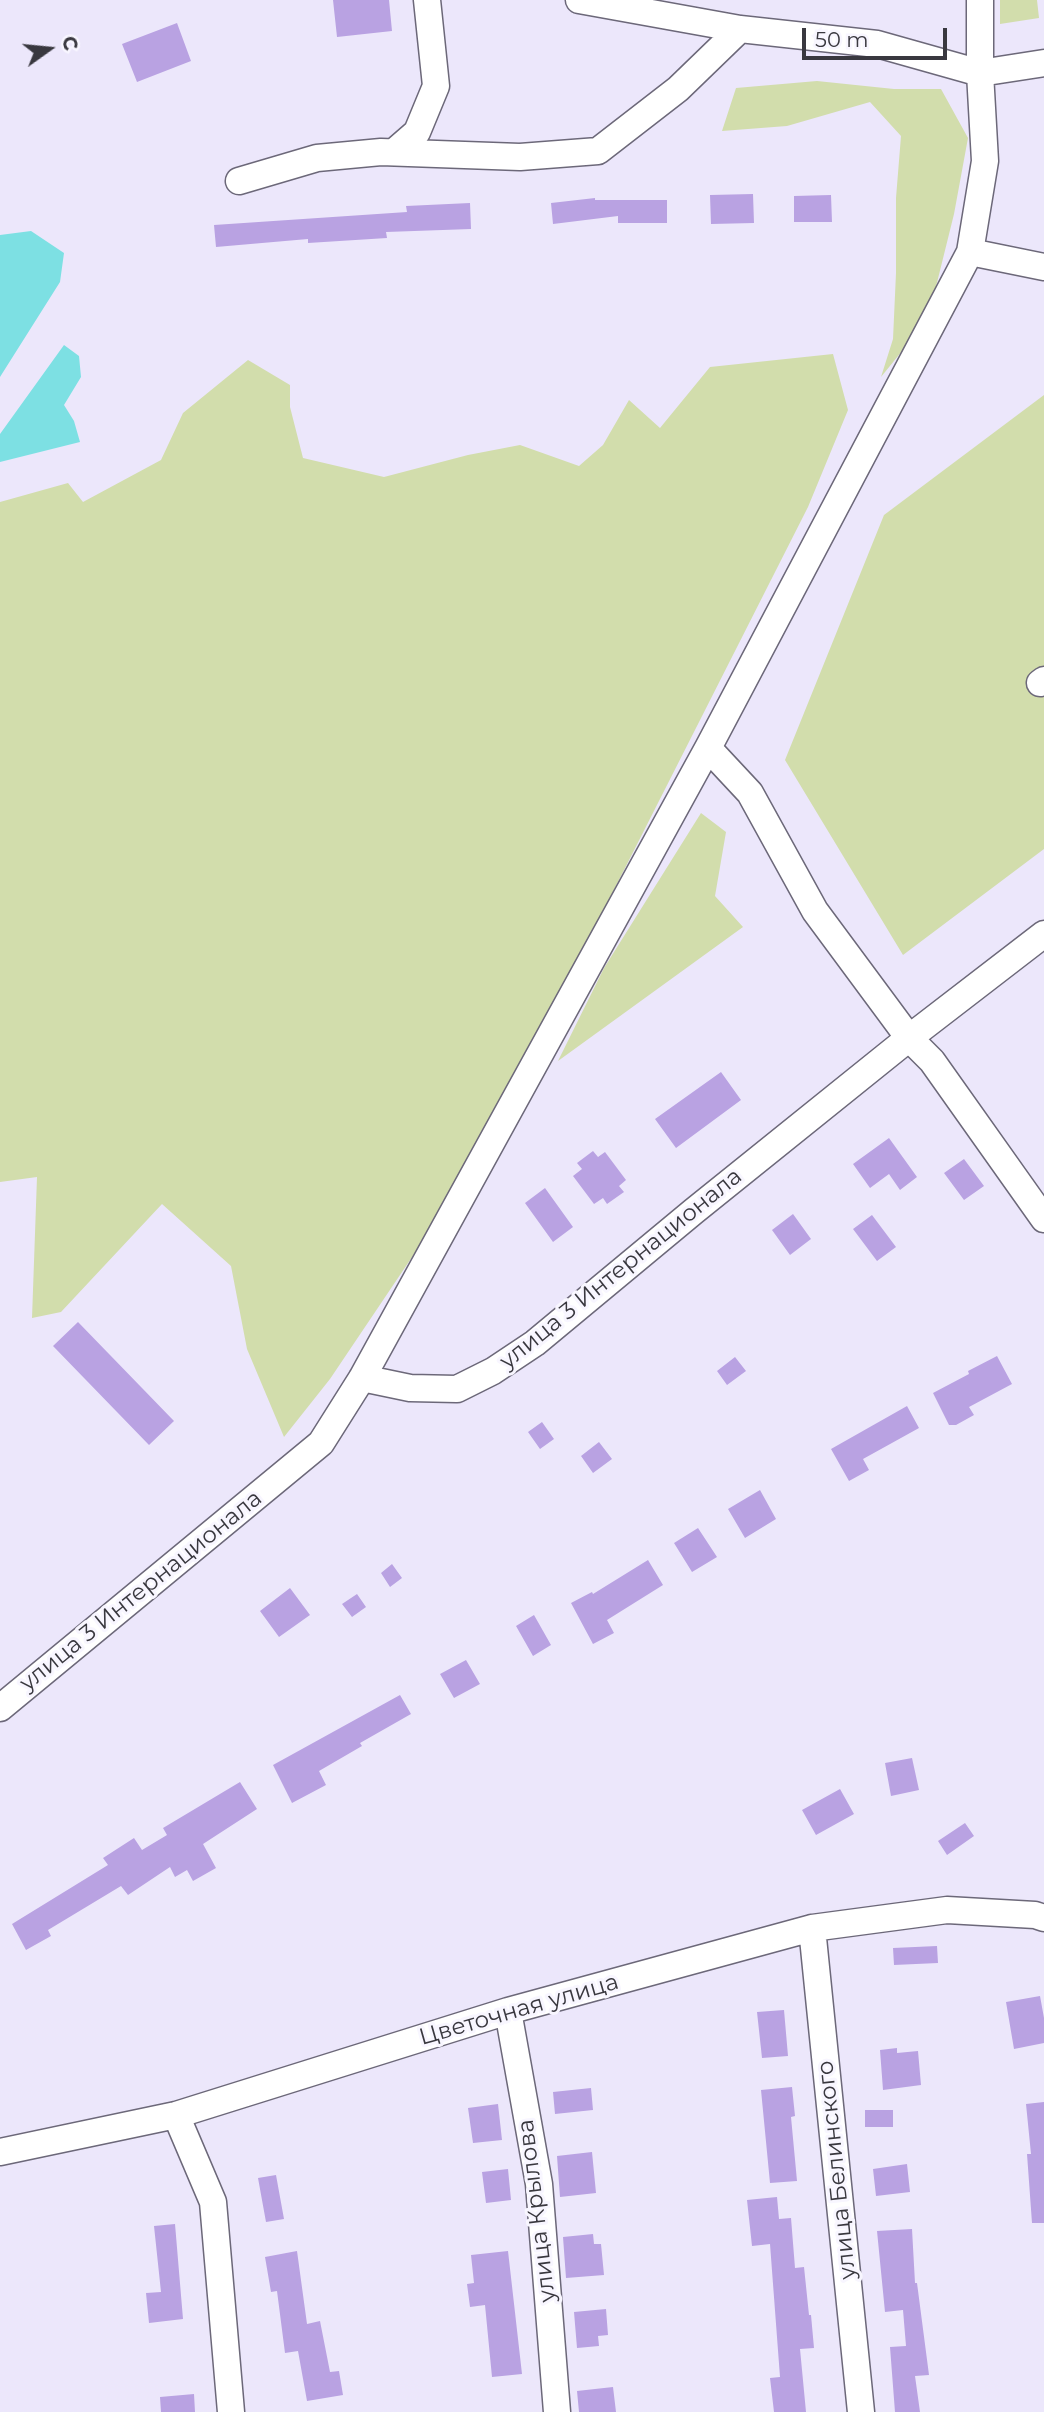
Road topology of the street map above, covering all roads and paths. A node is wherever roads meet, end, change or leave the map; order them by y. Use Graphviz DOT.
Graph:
graph roads {
  1 [pos="427,0"];
  2 [pos="579,0"];
  3 [pos="980,0"];
  4 [pos="608,3"];
  5 [pos="740,29"];
  6 [pos="1044,63"];
  7 [pos="980,73"];
  8 [pos="394,152"];
  9 [pos="239,181"];
  10 [pos="970,252"];
  11 [pos="1044,267"];
  12 [pos="708,748"];
  13 [pos="1044,934"];
  14 [pos="909,1038"];
  15 [pos="1044,1219"];
  16 [pos="362,1378"];
  17 [pos="1,1702"];
  18 [pos="1044,1918"];
  19 [pos="812,1928"];
  20 [pos="508,2011"];
  21 [pos="176,2115"];
  22 [pos="0,2152"];
  23 [pos="231,2412"];
  24 [pos="557,2412"];
  25 [pos="862,2412"];
  1 -- 8 [label="street"];
  2 -- 4 [label="street"];
  3 -- 7 [label="street"];
  4 -- 5 [label="street"];
  5 -- 7 [label="street"];
  5 -- 8 [label="street"];
  6 -- 7 [label="street"];
  7 -- 10 [label="street"];
  8 -- 9 [label="street"];
  10 -- 11 [label="street"];
  10 -- 12 [label="street"];
  12 -- 14 [label="street"];
  12 -- 16 [label="street"];
  13 -- 14 [label="street, улица 3 Интернационала"];
  14 -- 15 [label="street"];
  14 -- 16 [label="street, улица 3 Интернационала"];
  16 -- 17 [label="street, улица 3 Интернационала"];
  18 -- 19 [label="street, Цветочная улица"];
  19 -- 20 [label="street, Цветочная улица"];
  19 -- 25 [label="street, улица Белинского"];
  20 -- 21 [label="street, Цветочная улица"];
  20 -- 24 [label="street, улица Крылова"];
  21 -- 22 [label="street, Цветочная улица"];
  21 -- 23 [label="street"];
}
